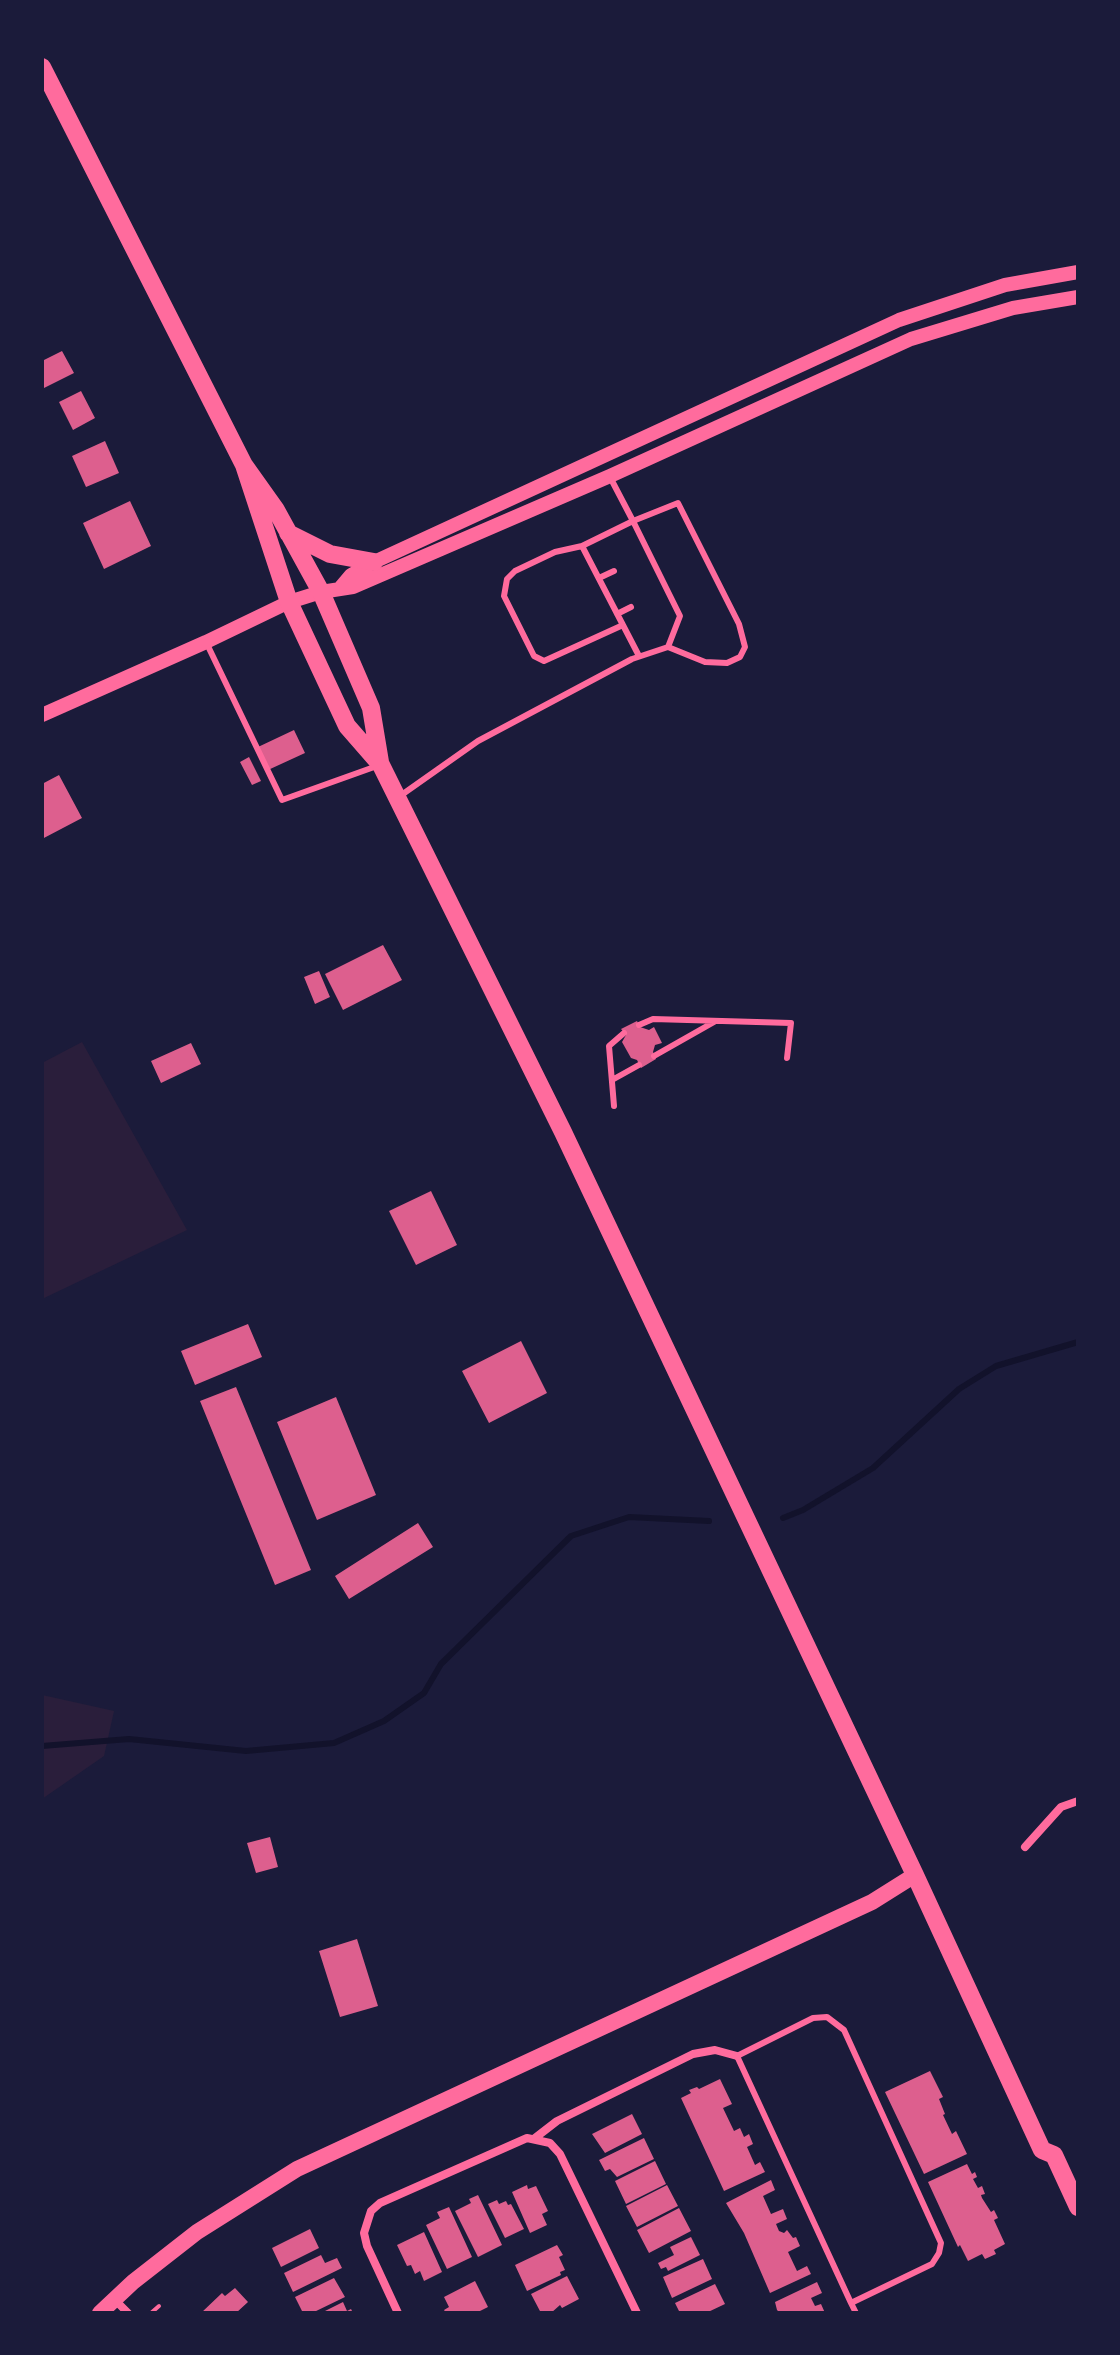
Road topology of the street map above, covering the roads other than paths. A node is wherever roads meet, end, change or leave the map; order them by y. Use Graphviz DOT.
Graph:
graph roads {
  1 [pos="42,67"];
  2 [pos="1078,272"];
  3 [pos="1078,297"];
  4 [pos="244,465"];
  5 [pos="610,476"];
  6 [pos="633,521"];
  7 [pos="288,533"];
  8 [pos="582,546"];
  9 [pos="649,554"];
  10 [pos="641,557"];
  11 [pos="374,562"];
  12 [pos="614,571"];
  13 [pos="599,578"];
  14 [pos="340,588"];
  15 [pos="667,591"];
  16 [pos="321,592"];
  17 [pos="658,595"];
  18 [pos="289,602"];
  19 [pos="631,607"];
  20 [pos="617,614"];
  21 [pos="623,625"];
  22 [pos="206,642"];
  23 [pos="668,647"];
  24 [pos="639,656"];
  25 [pos="42,715"];
  26 [pos="381,765"];
  27 [pos="397,798"];
  28 [pos="717,1020"];
  29 [pos="639,1025"];
  30 [pos="624,1033"];
  31 [pos="654,1056"];
  32 [pos="787,1058"];
  33 [pos="639,1065"];
  34 [pos="612,1080"];
  35 [pos="614,1106"];
  36 [pos="1078,1801"];
  37 [pos="1025,1847"];
  38 [pos="915,1875"];
  39 [pos="737,2056"];
  40 [pos="535,2138"];
  41 [pos="1078,2207"];
  42 [pos="114,2299"];
  43 [pos="851,2303"];
  44 [pos="100,2313"];
  45 [pos="128,2313"];
  46 [pos="398,2313"];
  47 [pos="637,2313"];
  48 [pos="856,2313"];
  1 -- 4 [label="main road"];
  2 -- 11 [label="street"];
  3 -- 5 [label="street"];
  4 -- 7 [label="main road"];
  4 -- 18 [label="main road"];
  5 -- 6 [label="lane"];
  5 -- 14 [label="street"];
  6 -- 8 [label="lane"];
  6 -- 9 [label="lane"];
  6 -- 23 [label="lane"];
  7 -- 11 [label="main road"];
  7 -- 16 [label="main road"];
  8 -- 13 [label="lane"];
  8 -- 21 [label="lane"];
  9 -- 10 [label="lane"];
  9 -- 15 [label="lane"];
  11 -- 14 [label="street"];
  12 -- 13 [label="lane"];
  13 -- 20 [label="lane"];
  14 -- 16 [label="street"];
  15 -- 17 [label="lane"];
  15 -- 23 [label="lane"];
  16 -- 18 [label="street"];
  16 -- 26 [label="main road"];
  18 -- 22 [label="street"];
  18 -- 26 [label="main road"];
  19 -- 20 [label="lane"];
  20 -- 21 [label="lane"];
  21 -- 24 [label="lane"];
  22 -- 25 [label="street"];
  22 -- 26 [label="lane"];
  23 -- 24 [label="lane"];
  24 -- 27 [label="lane"];
  26 -- 27 [label="main road"];
  27 -- 38 [label="main road"];
  28 -- 29 [label="lane"];
  28 -- 31 [label="lane"];
  28 -- 32 [label="lane"];
  30 -- 34 [label="lane"];
  33 -- 34 [label="lane"];
  34 -- 35 [label="lane"];
  36 -- 37 [label="street"];
  38 -- 41 [label="main road"];
  38 -- 42 [label="main road"];
  39 -- 40 [label="street"];
  39 -- 43 [label="lane"];
  39 -- 43 [label="lane"];
  40 -- 46 [label="street"];
  40 -- 47 [label="street"];
  42 -- 44 [label="main road"];
  42 -- 45 [label="street"];
  43 -- 48 [label="lane"];
}
